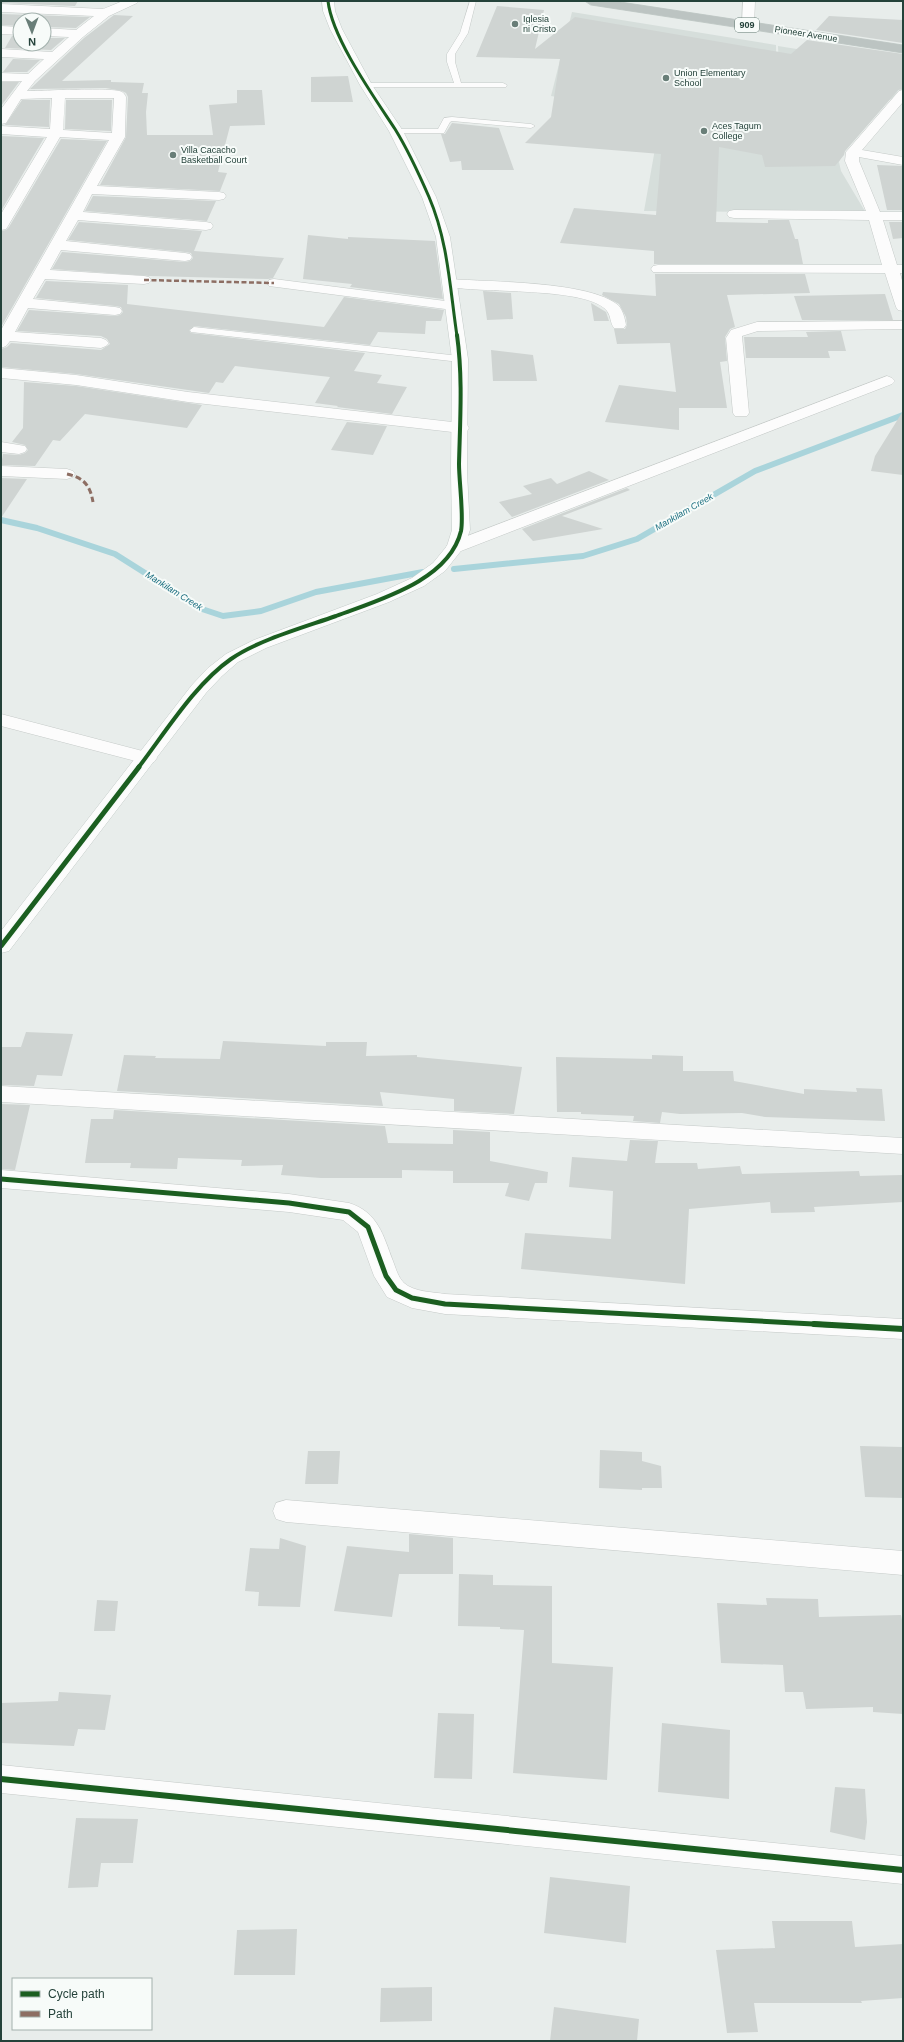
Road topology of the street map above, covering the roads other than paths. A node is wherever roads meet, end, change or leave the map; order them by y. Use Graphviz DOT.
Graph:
graph roads {
  1 [pos="133,1"];
  2 [pos="328,1"];
  3 [pos="473,1"];
  4 [pos="591,1"];
  5 [pos="749,1"];
  6 [pos="1,8"];
  7 [pos="105,13"];
  8 [pos="748,25"];
  9 [pos="1,30"];
  10 [pos="12,31"];
  11 [pos="52,32"];
  12 [pos="79,34"];
  13 [pos="903,49"];
  14 [pos="1,53"];
  15 [pos="54,56"];
  16 [pos="1,77"];
  17 [pos="31,78"];
  18 [pos="366,85"];
  19 [pos="458,85"];
  20 [pos="503,85"];
  21 [pos="59,94"];
  22 [pos="903,94"];
  23 [pos="9,101"];
  24 [pos="1,120"];
  25 [pos="531,126"];
  26 [pos="1,130"];
  27 [pos="396,131"];
  28 [pos="56,133"];
  29 [pos="118,137"];
  30 [pos="853,152"];
  31 [pos="903,161"];
  32 [pos="89,190"];
  33 [pos="219,196"];
  34 [pos="734,214"];
  35 [pos="74,215"];
  36 [pos="874,216"];
  37 [pos="903,216"];
  38 [pos="1,226"];
  39 [pos="206,226"];
  40 [pos="58,245"];
  41 [pos="185,257"];
  42 [pos="658,269"];
  43 [pos="897,269"];
  44 [pos="39,274"];
  45 [pos="144,280"];
  46 [pos="450,283"];
  47 [pos="274,284"];
  48 [pos="23,303"];
  49 [pos="453,306"];
  50 [pos="903,307"];
  51 [pos="115,311"];
  52 [pos="619,325"];
  53 [pos="903,325"];
  54 [pos="194,330"];
  55 [pos="3,339"];
  56 [pos="101,344"];
  57 [pos="460,359"];
  58 [pos="1,373"];
  59 [pos="888,381"];
  60 [pos="741,413"];
  61 [pos="461,428"];
  62 [pos="1,447"];
  63 [pos="20,449"];
  64 [pos="1,471"];
  65 [pos="67,474"];
  66 [pos="455,547"];
  67 [pos="1,720"];
  68 [pos="147,758"];
  69 [pos="1,946"];
  70 [pos="1,1094"];
  71 [pos="903,1146"];
  72 [pos="1,1179"];
  73 [pos="903,1329"];
  74 [pos="286,1512"];
  75 [pos="903,1563"];
  76 [pos="1,1779"];
  77 [pos="903,1870"];
  1 -- 7 [label="street"];
  2 -- 18 [label="street"];
  3 -- 19 [label="lane"];
  4 -- 8 [label="highway, Pioneer Avenue / 909"];
  5 -- 8 [label="street"];
  6 -- 7 [label="street"];
  7 -- 12 [label="street"];
  8 -- 13 [label="highway, Pioneer Avenue / 909"];
  9 -- 10 [label="street"];
  11 -- 12 [label="street"];
  12 -- 15 [label="street"];
  14 -- 15 [label="street"];
  15 -- 17 [label="street"];
  16 -- 17 [label="street"];
  17 -- 23 [label="street"];
  18 -- 19 [label="lane"];
  18 -- 27 [label="street"];
  19 -- 20 [label="lane"];
  21 -- 23 [label="street"];
  21 -- 28 [label="street"];
  21 -- 29 [label="street"];
  22 -- 30 [label="street"];
  23 -- 24 [label="street"];
  25 -- 27 [label="lane"];
  26 -- 28 [label="street"];
  27 -- 46 [label="street"];
  28 -- 29 [label="street"];
  28 -- 38 [label="street"];
  29 -- 32 [label="street"];
  30 -- 31 [label="street"];
  30 -- 36 [label="street"];
  32 -- 33 [label="street"];
  32 -- 35 [label="street"];
  34 -- 36 [label="street"];
  35 -- 39 [label="street"];
  35 -- 40 [label="street"];
  36 -- 37 [label="street"];
  36 -- 43 [label="street"];
  40 -- 41 [label="street"];
  40 -- 44 [label="street"];
  42 -- 43 [label="street"];
  43 -- 50 [label="street"];
  44 -- 45 [label="street"];
  44 -- 48 [label="street"];
  46 -- 49 [label="street"];
  46 -- 52 [label="street"];
  47 -- 49 [label="street"];
  48 -- 51 [label="street"];
  48 -- 55 [label="street"];
  49 -- 57 [label="street"];
  53 -- 60 [label="street"];
  54 -- 57 [label="lane"];
  55 -- 56 [label="street"];
  57 -- 61 [label="street"];
  58 -- 61 [label="street"];
  59 -- 66 [label="street"];
  61 -- 66 [label="street"];
  62 -- 63 [label="street"];
  64 -- 65 [label="street"];
  66 -- 68 [label="street"];
  67 -- 68 [label="street"];
  68 -- 69 [label="street"];
  70 -- 71 [label="street"];
  72 -- 73 [label="street"];
  74 -- 75 [label="street"];
  76 -- 77 [label="street"];
}
